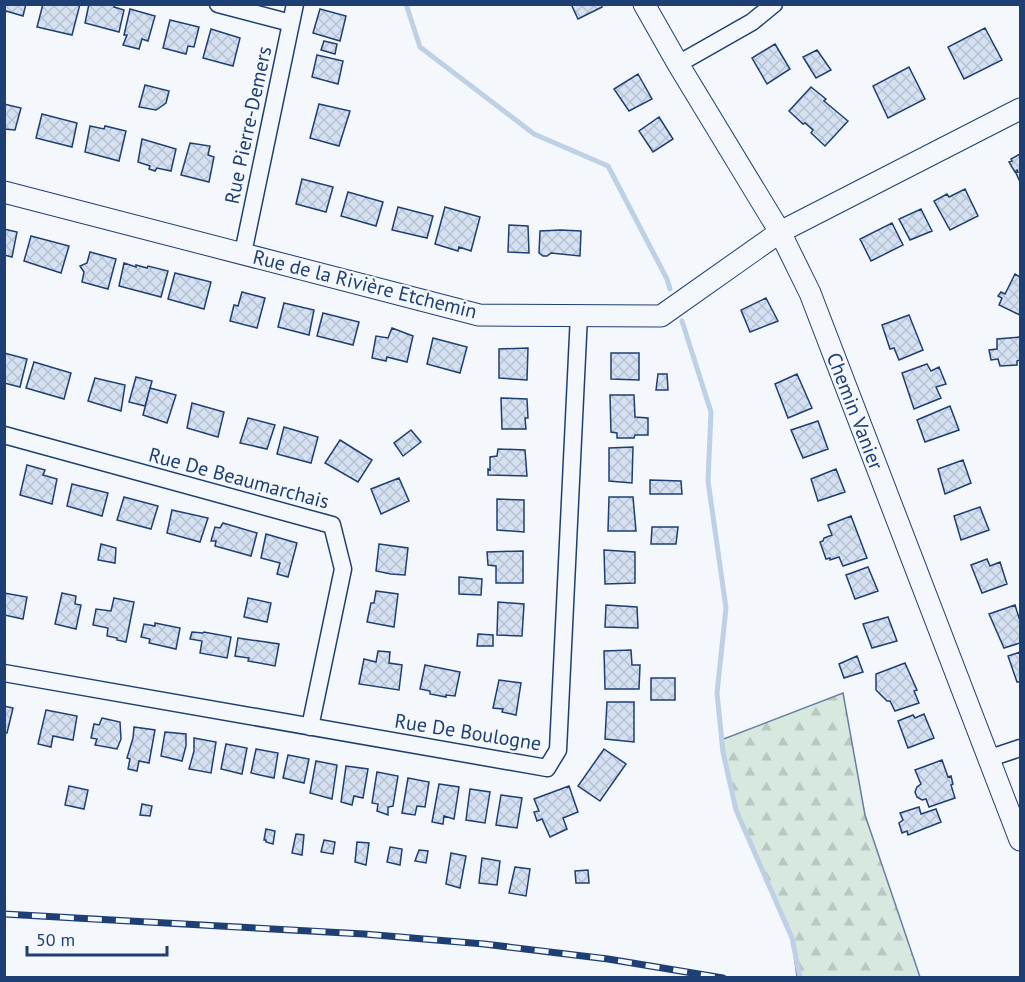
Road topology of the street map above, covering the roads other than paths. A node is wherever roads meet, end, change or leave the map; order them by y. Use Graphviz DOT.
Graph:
graph roads {
  1 [pos="218,4"];
  2 [pos="295,4"];
  3 [pos="644,4"];
  4 [pos="774,4"];
  5 [pos="291,23"];
  6 [pos="678,64"];
  7 [pos="1020,109"];
  8 [pos="4,192"];
  9 [pos="780,232"];
  10 [pos="243,254"];
  11 [pos="579,315"];
  12 [pos="4,435"];
  13 [pos="4,674"];
  14 [pos="310,727"];
  15 [pos="1020,748"];
  16 [pos="990,758"];
  17 [pos="1020,840"];
  1 -- 5 [label="street"];
  2 -- 5 [label="street, Rue Pierre-Demers"];
  3 -- 6 [label="street, Chemin Vanier"];
  4 -- 6 [label="street"];
  5 -- 10 [label="street, Rue Pierre-Demers"];
  6 -- 9 [label="street, Chemin Vanier"];
  7 -- 9 [label="street, Rue de la Rivière Etchemin"];
  8 -- 10 [label="street, Rue de la Rivière Etchemin"];
  9 -- 11 [label="street, Rue de la Rivière Etchemin"];
  9 -- 16 [label="street, Chemin Vanier"];
  10 -- 11 [label="street, Rue de la Rivière Etchemin"];
  11 -- 14 [label="street, Rue De Boulogne"];
  12 -- 14 [label="street, Rue De Beaumarchais"];
  13 -- 14 [label="street, Rue De Boulogne"];
  15 -- 16 [label="street"];
  16 -- 17 [label="street, Chemin Vanier"];
}
